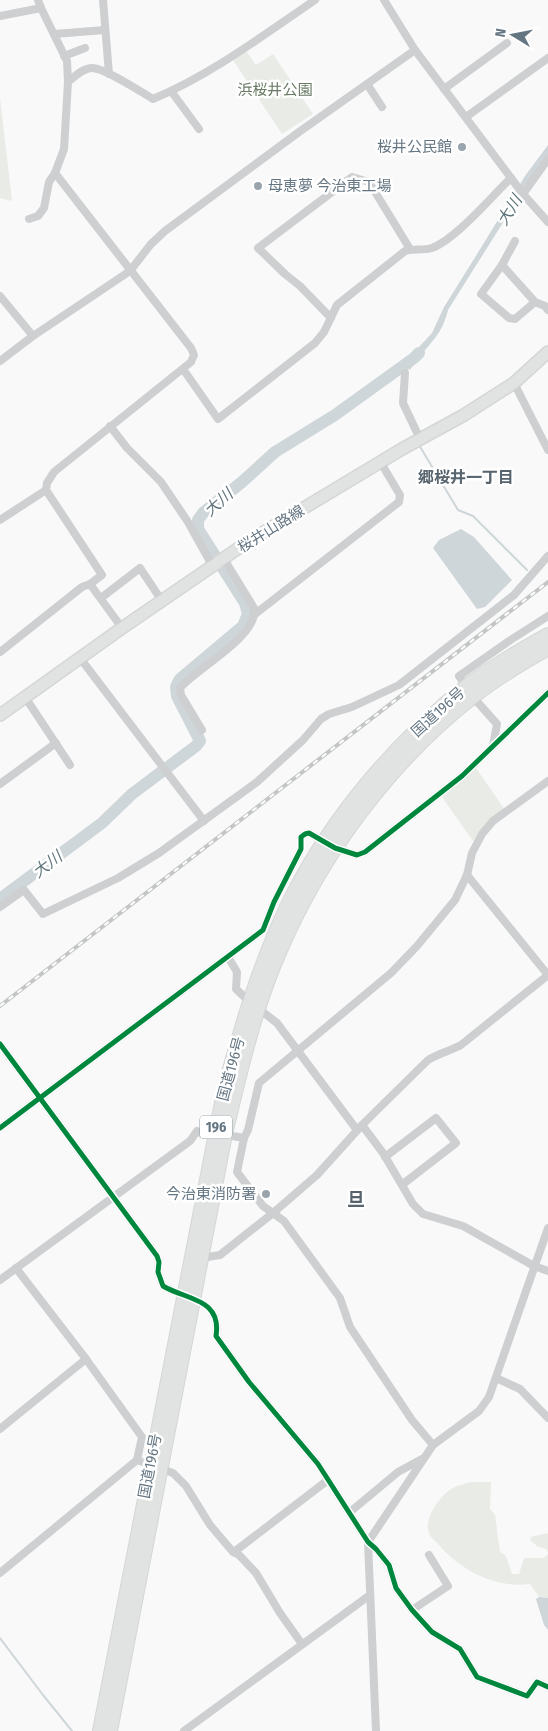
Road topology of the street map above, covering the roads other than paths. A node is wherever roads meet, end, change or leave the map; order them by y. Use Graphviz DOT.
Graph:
graph roads {
  1 [pos="104,0"];
  2 [pos="315,0"];
  3 [pos="384,0"];
  4 [pos="40,4"];
  5 [pos="0,16"];
  6 [pos="105,30"];
  7 [pos="54,34"];
  8 [pos="507,43"];
  9 [pos="85,48"];
  10 [pos="415,50"];
  11 [pos="64,56"];
  12 [pos="548,58"];
  13 [pos="110,74"];
  14 [pos="68,82"];
  15 [pos="368,84"];
  16 [pos="444,88"];
  17 [pos="172,91"];
  18 [pos="382,107"];
  19 [pos="466,117"];
  20 [pos="199,129"];
  21 [pos="548,159"];
  22 [pos="55,173"];
  23 [pos="511,178"];
  24 [pos="523,194"];
  25 [pos="29,219"];
  26 [pos="548,222"];
  27 [pos="515,241"];
  28 [pos="410,249"];
  29 [pos="502,265"];
  30 [pos="130,271"];
  31 [pos="0,296"];
  32 [pos="534,302"];
  33 [pos="548,310"];
  34 [pos="331,318"];
  35 [pos="33,336"];
  36 [pos="548,352"];
  37 [pos="0,361"];
  38 [pos="183,369"];
  39 [pos="404,373"];
  40 [pos="514,383"];
  41 [pos="110,426"];
  42 [pos="420,439"];
  43 [pos="548,450"];
  44 [pos="380,464"];
  45 [pos="46,490"];
  46 [pos="0,520"];
  47 [pos="548,556"];
  48 [pos="224,559"];
  49 [pos="213,567"];
  50 [pos="90,584"];
  51 [pos="101,598"];
  52 [pos="162,601"];
  53 [pos="255,614"];
  54 [pos="548,616"];
  55 [pos="122,628"];
  56 [pos="548,635"];
  57 [pos="548,648"];
  58 [pos="0,652"];
  59 [pos="80,658"];
  60 [pos="469,692"];
  61 [pos="548,693"];
  62 [pos="25,697"];
  63 [pos="0,715"];
  64 [pos="202,730"];
  65 [pos="56,743"];
  66 [pos="494,746"];
  67 [pos="70,764"];
  68 [pos="0,784"];
  69 [pos="547,784"];
  70 [pos="204,821"];
  71 [pos="330,845"];
  72 [pos="467,875"];
  73 [pos="0,907"];
  74 [pos="228,957"];
  75 [pos="548,975"];
  76 [pos="254,1005"];
  77 [pos="0,1044"];
  78 [pos="298,1051"];
  79 [pos="40,1097"];
  80 [pos="0,1128"];
  81 [pos="360,1128"];
  82 [pos="220,1134"];
  83 [pos="244,1138"];
  84 [pos="386,1157"];
  85 [pos="402,1184"];
  86 [pos="113,1197"];
  87 [pos="273,1213"];
  88 [pos="548,1228"];
  89 [pos="201,1258"];
  90 [pos="534,1266"];
  91 [pos="16,1268"];
  92 [pos="548,1272"];
  93 [pos="0,1280"];
  94 [pos="188,1296"];
  95 [pos="86,1359"];
  96 [pos="496,1378"];
  97 [pos="548,1418"];
  98 [pos="0,1428"];
  99 [pos="434,1445"];
  100 [pos="425,1457"];
  101 [pos="137,1460"];
  102 [pos="156,1467"];
  103 [pos="328,1480"];
  104 [pos="350,1512"];
  105 [pos="368,1542"];
  106 [pos="234,1552"];
  107 [pos="429,1555"];
  108 [pos="0,1573"];
  109 [pos="370,1595"];
  110 [pos="412,1610"];
  111 [pos="302,1644"];
  112 [pos="548,1687"];
  113 [pos="100,1731"];
  114 [pos="110,1731"];
  115 [pos="184,1731"];
  116 [pos="376,1731"];
  1 -- 6 [label="street"];
  2 -- 17 [label="street"];
  3 -- 10 [label="street"];
  4 -- 5 [label="street"];
  4 -- 7 [label="street"];
  6 -- 7 [label="street"];
  6 -- 13 [label="street"];
  7 -- 11 [label="street"];
  8 -- 16 [label="street"];
  9 -- 11 [label="street"];
  10 -- 15 [label="street"];
  10 -- 16 [label="street"];
  11 -- 14 [label="street"];
  12 -- 19 [label="street"];
  13 -- 14 [label="street"];
  13 -- 17 [label="street"];
  14 -- 22 [label="street"];
  15 -- 18 [label="street"];
  15 -- 30 [label="street"];
  16 -- 19 [label="street"];
  17 -- 20 [label="street"];
  19 -- 23 [label="street"];
  21 -- 24 [label="street"];
  22 -- 25 [label="street"];
  22 -- 30 [label="street"];
  23 -- 24 [label="street"];
  23 -- 28 [label="street"];
  24 -- 26 [label="street"];
  27 -- 29 [label="street"];
  28 -- 34 [label="street"];
  28 -- 34 [label="street"];
  29 -- 32 [label="street"];
  29 -- 32 [label="street"];
  30 -- 35 [label="street"];
  30 -- 38 [label="street"];
  31 -- 35 [label="street"];
  32 -- 33 [label="street"];
  34 -- 38 [label="street"];
  35 -- 37 [label="street"];
  36 -- 40 [label="main road, 桜井山路線"];
  38 -- 41 [label="street"];
  39 -- 42 [label="street"];
  40 -- 42 [label="main road, 桜井山路線"];
  40 -- 43 [label="street"];
  41 -- 45 [label="street"];
  41 -- 49 [label="street"];
  42 -- 44 [label="main road, 桜井山路線"];
  44 -- 48 [label="main road, 桜井山路線"];
  44 -- 53 [label="street"];
  45 -- 46 [label="street"];
  45 -- 50 [label="street"];
  47 -- 70 [label="street"];
  48 -- 49 [label="main road, 桜井山路線"];
  48 -- 53 [label="street"];
  49 -- 52 [label="main road, 桜井山路線"];
  50 -- 51 [label="street"];
  50 -- 58 [label="street"];
  51 -- 52 [label="street"];
  51 -- 55 [label="street"];
  52 -- 55 [label="main road, 桜井山路線"];
  53 -- 64 [label="street"];
  54 -- 60 [label="street"];
  55 -- 59 [label="main road, 桜井山路線"];
  56 -- 60 [label="highway, 国道196号 / 196"];
  57 -- 60 [label="highway, 国道196号 / 196"];
  59 -- 62 [label="main road, 桜井山路線"];
  59 -- 70 [label="street"];
  60 -- 66 [label="street"];
  60 -- 71 [label="highway, 国道196号 / 196"];
  61 -- 66 [label="street"];
  62 -- 63 [label="main road, 桜井山路線"];
  62 -- 65 [label="street"];
  65 -- 67 [label="street"];
  65 -- 68 [label="street"];
  66 -- 71 [label="street"];
  69 -- 72 [label="street"];
  70 -- 73 [label="street"];
  71 -- 74 [label="street"];
  71 -- 76 [label="highway, 国道196号 / 196"];
  72 -- 75 [label="street"];
  72 -- 78 [label="street"];
  74 -- 76 [label="street"];
  74 -- 79 [label="street"];
  75 -- 81 [label="street"];
  76 -- 78 [label="street"];
  76 -- 82 [label="highway, 国道196号 / 196"];
  77 -- 79 [label="street"];
  78 -- 81 [label="street"];
  78 -- 83 [label="street"];
  79 -- 80 [label="street"];
  79 -- 86 [label="street"];
  81 -- 84 [label="street"];
  81 -- 87 [label="street"];
  82 -- 83 [label="street"];
  82 -- 86 [label="street"];
  82 -- 89 [label="highway, 国道196号 / 196"];
  82 -- 94 [label="highway, 国道196号 / 196"];
  83 -- 87 [label="street"];
  84 -- 85 [label="street"];
  84 -- 85 [label="street"];
  85 -- 90 [label="street"];
  86 -- 91 [label="street"];
  86 -- 94 [label="street"];
  87 -- 89 [label="street"];
  87 -- 99 [label="street"];
  88 -- 90 [label="street"];
  89 -- 94 [label="highway, 国道196号 / 196"];
  90 -- 92 [label="street"];
  90 -- 96 [label="street"];
  91 -- 93 [label="street"];
  91 -- 95 [label="street"];
  94 -- 102 [label="highway, 国道196号 / 196"];
  94 -- 103 [label="street"];
  95 -- 98 [label="street"];
  95 -- 101 [label="street"];
  96 -- 97 [label="street"];
  96 -- 99 [label="street"];
  99 -- 100 [label="street"];
  100 -- 104 [label="street"];
  100 -- 105 [label="street"];
  101 -- 102 [label="street"];
  101 -- 108 [label="street"];
  102 -- 106 [label="street"];
  102 -- 113 [label="highway, 国道196号 / 196"];
  102 -- 114 [label="highway, 国道196号 / 196"];
  103 -- 104 [label="street"];
  103 -- 106 [label="street"];
  104 -- 105 [label="street"];
  105 -- 109 [label="street"];
  105 -- 110 [label="street"];
  106 -- 111 [label="street"];
  107 -- 110 [label="street"];
  109 -- 111 [label="street"];
  109 -- 116 [label="street"];
  110 -- 112 [label="street"];
  111 -- 115 [label="street"];
}
